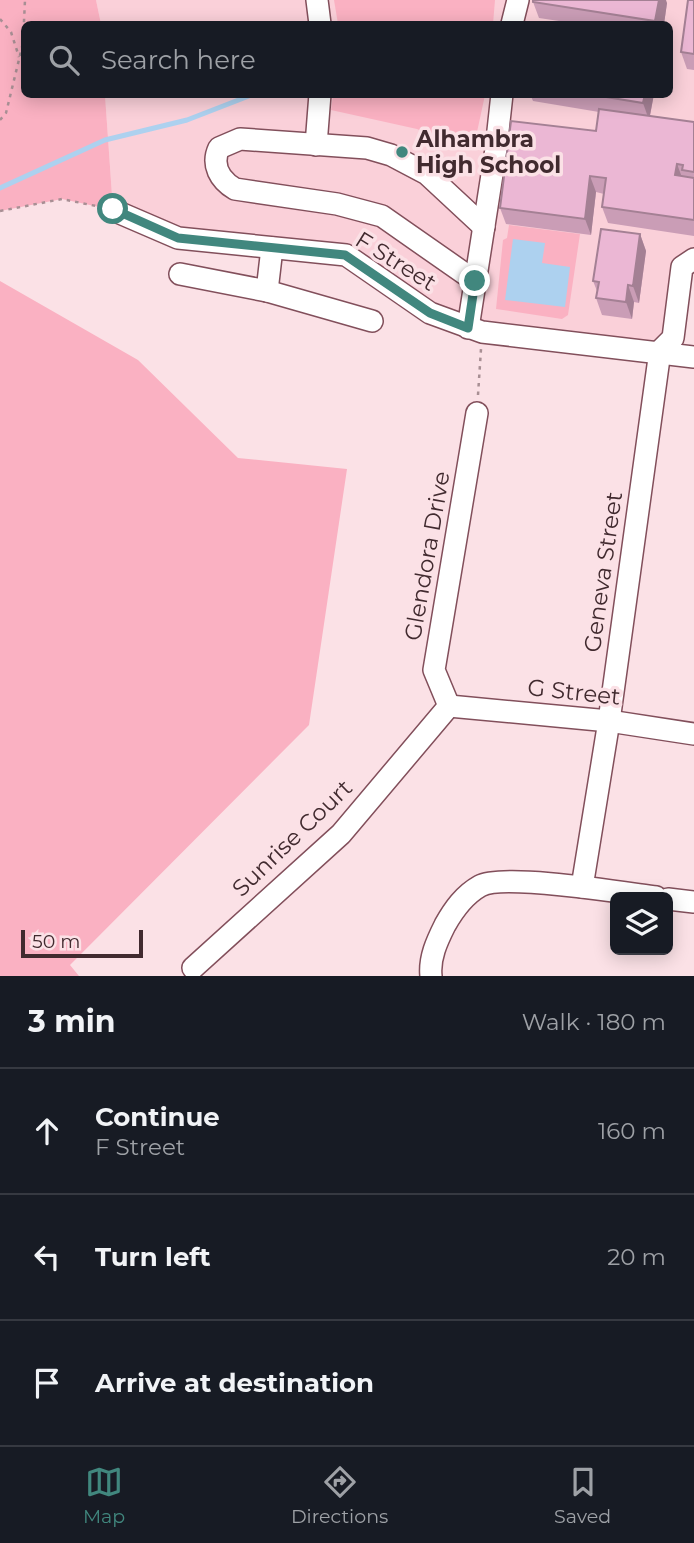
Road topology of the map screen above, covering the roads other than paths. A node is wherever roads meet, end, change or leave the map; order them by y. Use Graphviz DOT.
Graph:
graph roads {
  1 [pos="317,0"];
  2 [pos="517,0"];
  3 [pos="320,21"];
  4 [pos="513,21"];
  5 [pos="320,98"];
  6 [pos="501,98"];
  7 [pos="316,145"];
  8 [pos="113,209"];
  9 [pos="484,227"];
  10 [pos="272,247"];
  11 [pos="688,263"];
  12 [pos="180,274"];
  13 [pos="475,281"];
  14 [pos="267,291"];
  15 [pos="372,321"];
  16 [pos="475,330"];
  17 [pos="660,351"];
  18 [pos="694,357"];
  19 [pos="477,413"];
  20 [pos="449,706"];
  21 [pos="609,721"];
  22 [pos="694,734"];
  23 [pos="582,887"];
  24 [pos="619,892"];
  25 [pos="673,900"];
  26 [pos="694,902"];
  27 [pos="193,968"];
  28 [pos="431,976"];
  1 -- 3 [label="street"];
  2 -- 4 [label="street"];
  5 -- 7 [label="street"];
  6 -- 9 [label="street"];
  7 -- 9 [label="street"];
  7 -- 13 [label="street"];
  8 -- 10 [label="street, F Street"];
  9 -- 13 [label="street"];
  10 -- 14 [label="street"];
  10 -- 16 [label="street, F Street"];
  11 -- 17 [label="street, Geneva Street"];
  12 -- 14 [label="street"];
  13 -- 16 [label="street"];
  14 -- 15 [label="street"];
  16 -- 17 [label="street, F Street"];
  17 -- 18 [label="street, F Street"];
  17 -- 21 [label="street, Geneva Street"];
  19 -- 20 [label="street, Glendora Drive"];
  20 -- 21 [label="street, G Street"];
  20 -- 27 [label="street, Sunrise Court"];
  21 -- 22 [label="street, G Street"];
  21 -- 23 [label="street, Geneva Street"];
  23 -- 24 [label="street"];
  23 -- 28 [label="street"];
  25 -- 26 [label="street"];
}
